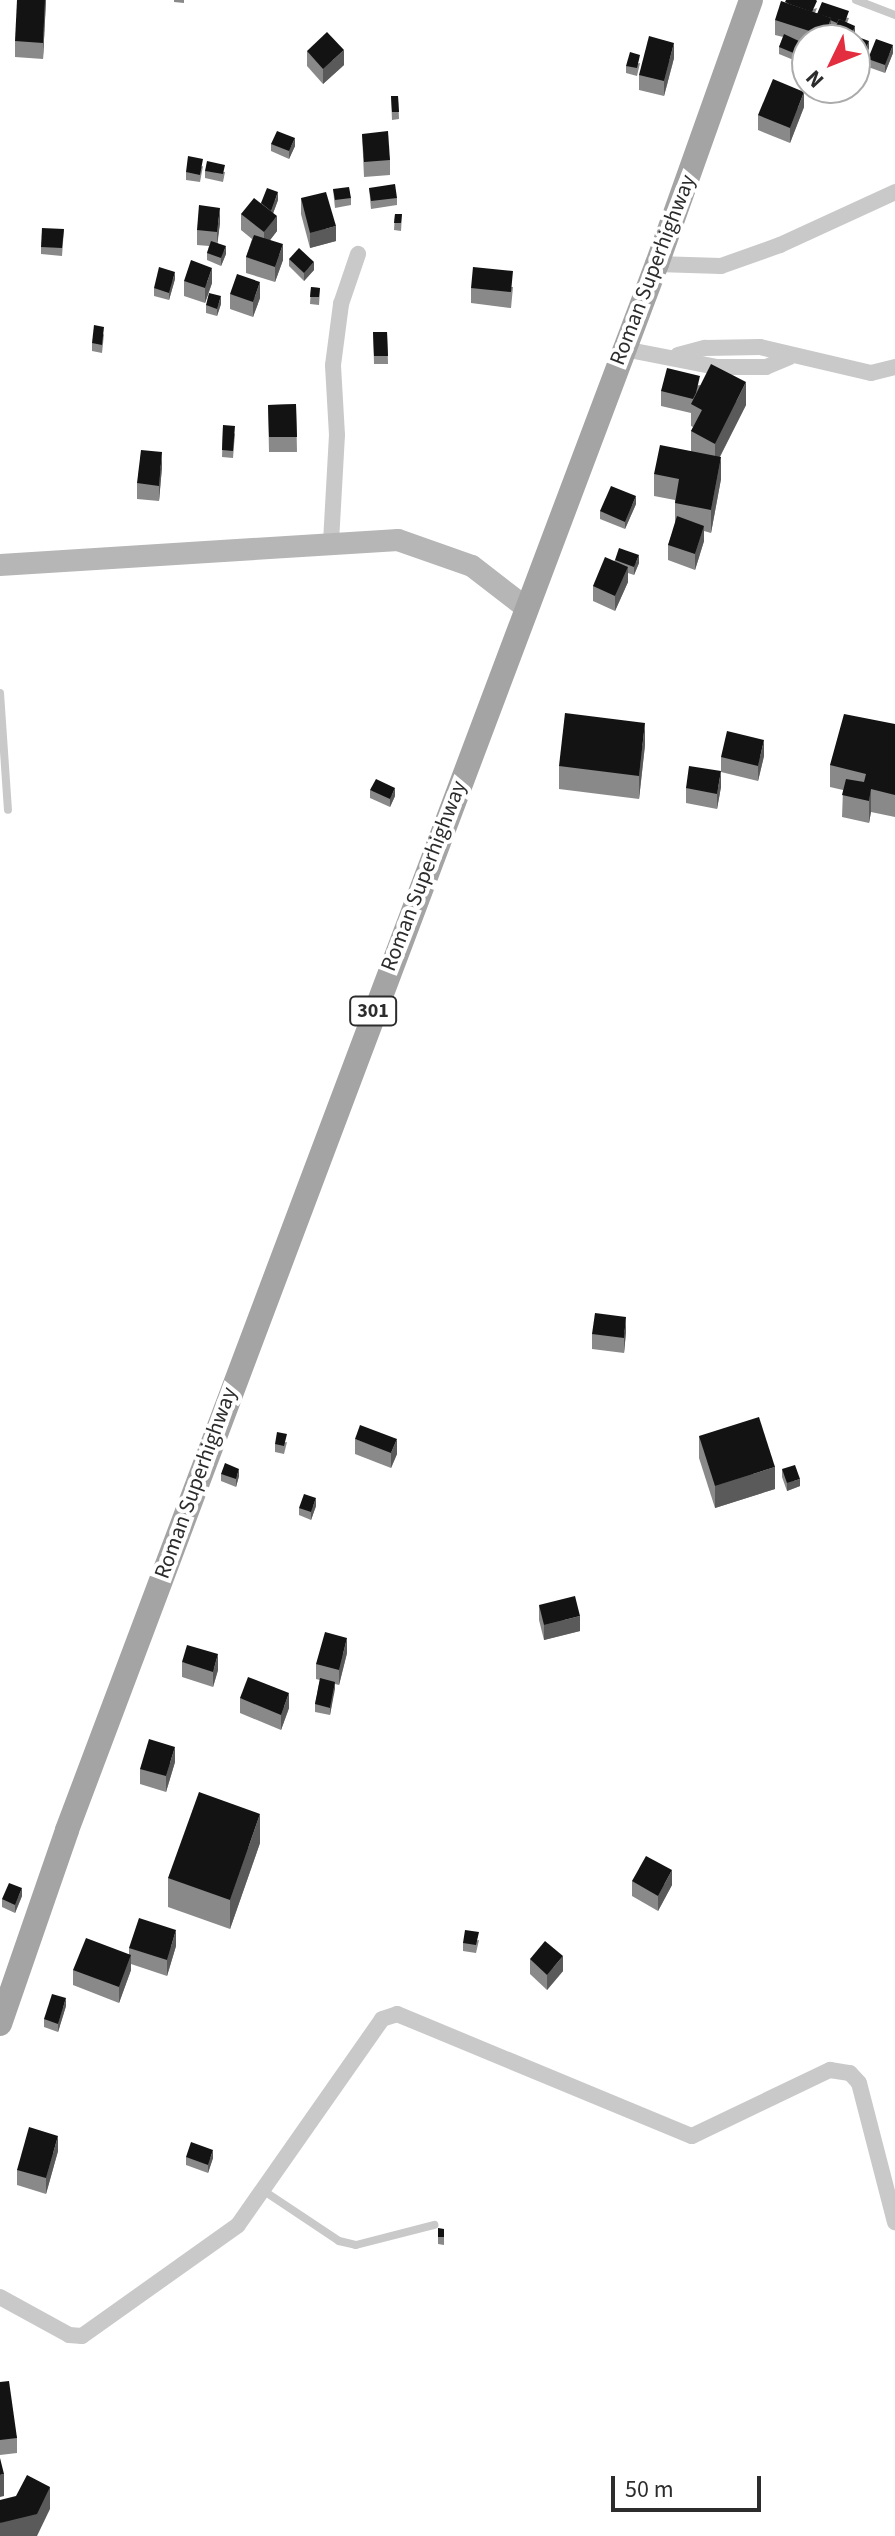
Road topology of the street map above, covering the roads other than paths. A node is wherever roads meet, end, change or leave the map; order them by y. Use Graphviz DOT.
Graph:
graph roads {
  1 [pos="751,0"];
  2 [pos="856,0"];
  3 [pos="895,15"];
  4 [pos="895,192"];
  5 [pos="358,254"];
  6 [pos="657,264"];
  7 [pos="624,349"];
  8 [pos="895,367"];
  9 [pos="331,542"];
  10 [pos="0,565"];
  11 [pos="525,607"];
  12 [pos="0,693"];
  13 [pos="8,810"];
  14 [pos="0,2024"];
  15 [pos="264,2191"];
  16 [pos="895,2222"];
  17 [pos="434,2225"];
  18 [pos="0,2297"];
  1 -- 6 [label="main road, Roman Superhighway / 301"];
  2 -- 3 [label="lane"];
  4 -- 6 [label="street"];
  5 -- 9 [label="street"];
  6 -- 7 [label="main road, Roman Superhighway / 301"];
  7 -- 8 [label="street"];
  7 -- 11 [label="main road, Roman Superhighway / 301"];
  9 -- 10 [label="street"];
  9 -- 11 [label="street"];
  11 -- 14 [label="main road, Roman Superhighway / 301"];
  12 -- 13 [label="lane"];
  15 -- 16 [label="street"];
  15 -- 17 [label="lane"];
  15 -- 18 [label="street"];
}
